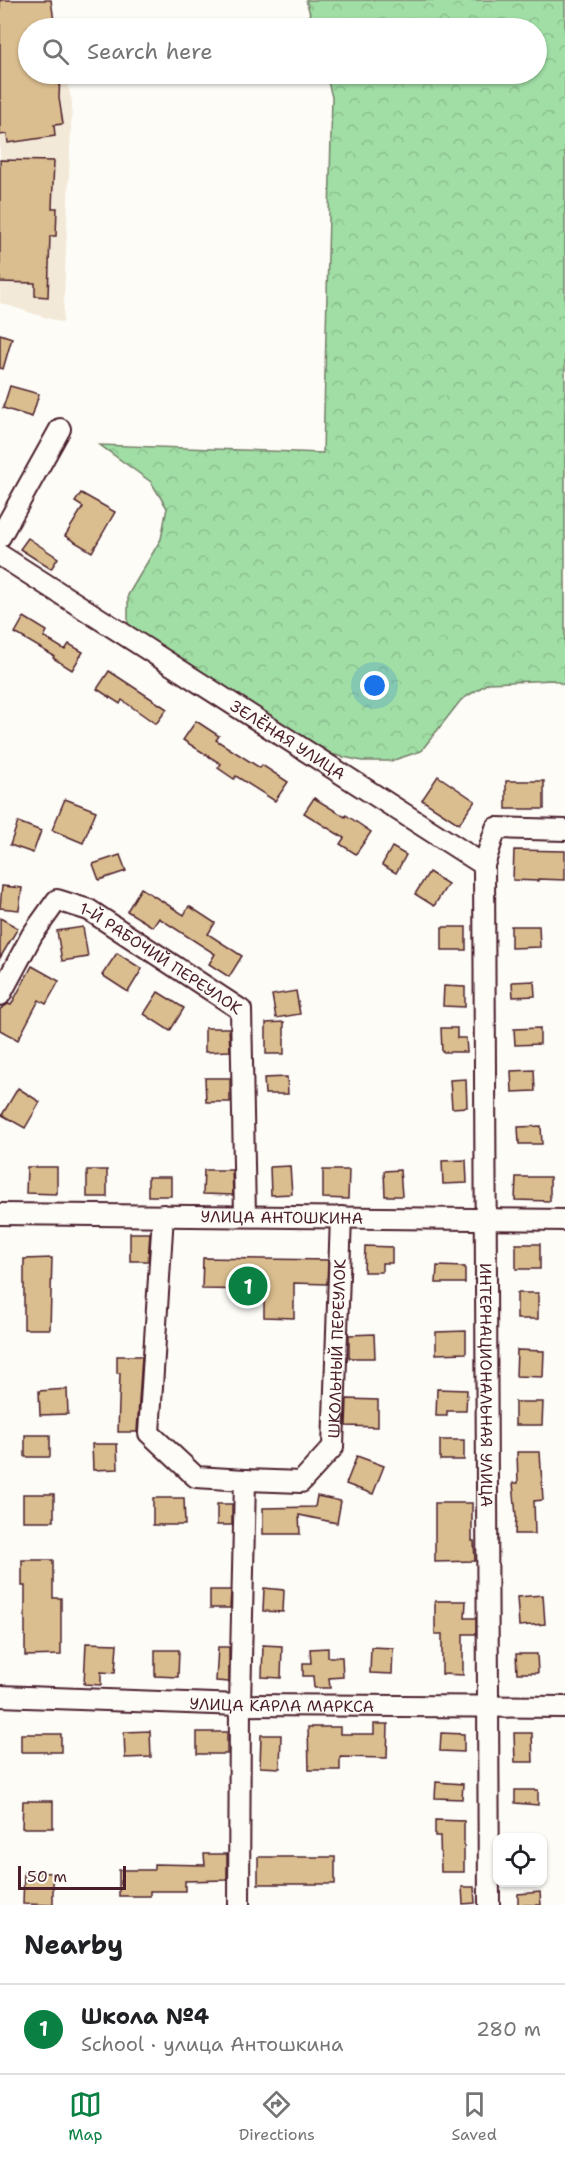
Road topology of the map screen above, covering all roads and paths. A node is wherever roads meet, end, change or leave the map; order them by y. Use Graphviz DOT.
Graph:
graph roads {
  1 [pos="60,429"];
  2 [pos="0,537"];
  3 [pos="0,555"];
  4 [pos="565,830"];
  5 [pos="484,865"];
  6 [pos="0,995"];
  7 [pos="0,1214"];
  8 [pos="163,1215"];
  9 [pos="245,1216"];
  10 [pos="341,1217"];
  11 [pos="485,1219"];
  12 [pos="565,1220"];
  13 [pos="245,1480"];
  14 [pos="0,1696"];
  15 [pos="240,1706"];
  16 [pos="487,1707"];
  17 [pos="565,1707"];
  18 [pos="239,1905"];
  19 [pos="489,1905"];
  1 -- 2 [label="street"];
  3 -- 5 [label="street, ЗЕЛЁНАЯ УЛИЦА"];
  4 -- 5 [label="street"];
  5 -- 11 [label="street, ИНТЕРНАЦИОНАЛЬНАЯ УЛИЦА"];
  6 -- 9 [label="street, 1-Й РАБОЧИЙ ПЕРЕУЛОК"];
  7 -- 8 [label="street, УЛИЦА АНТОШКИНА"];
  8 -- 9 [label="street, УЛИЦА АНТОШКИНА"];
  8 -- 13 [label="street, ШКОЛЬНЫЙ ПЕРЕУЛОК"];
  9 -- 10 [label="street, УЛИЦА АНТОШКИНА"];
  10 -- 11 [label="street, УЛИЦА АНТОШКИНА"];
  10 -- 13 [label="street, ШКОЛЬНЫЙ ПЕРЕУЛОК"];
  11 -- 12 [label="street, УЛИЦА АНТОШКИНА"];
  11 -- 16 [label="street, ИНТЕРНАЦИОНАЛЬНАЯ УЛИЦА"];
  13 -- 15 [label="street"];
  14 -- 15 [label="street, УЛИЦА КАРЛА МАРКСА"];
  15 -- 16 [label="street, УЛИЦА КАРЛА МАРКСА"];
  15 -- 18 [label="street"];
  16 -- 17 [label="street, УЛИЦА КАРЛА МАРКСА"];
  16 -- 19 [label="street, ИНТЕРНАЦИОНАЛЬНАЯ УЛИЦА"];
}
